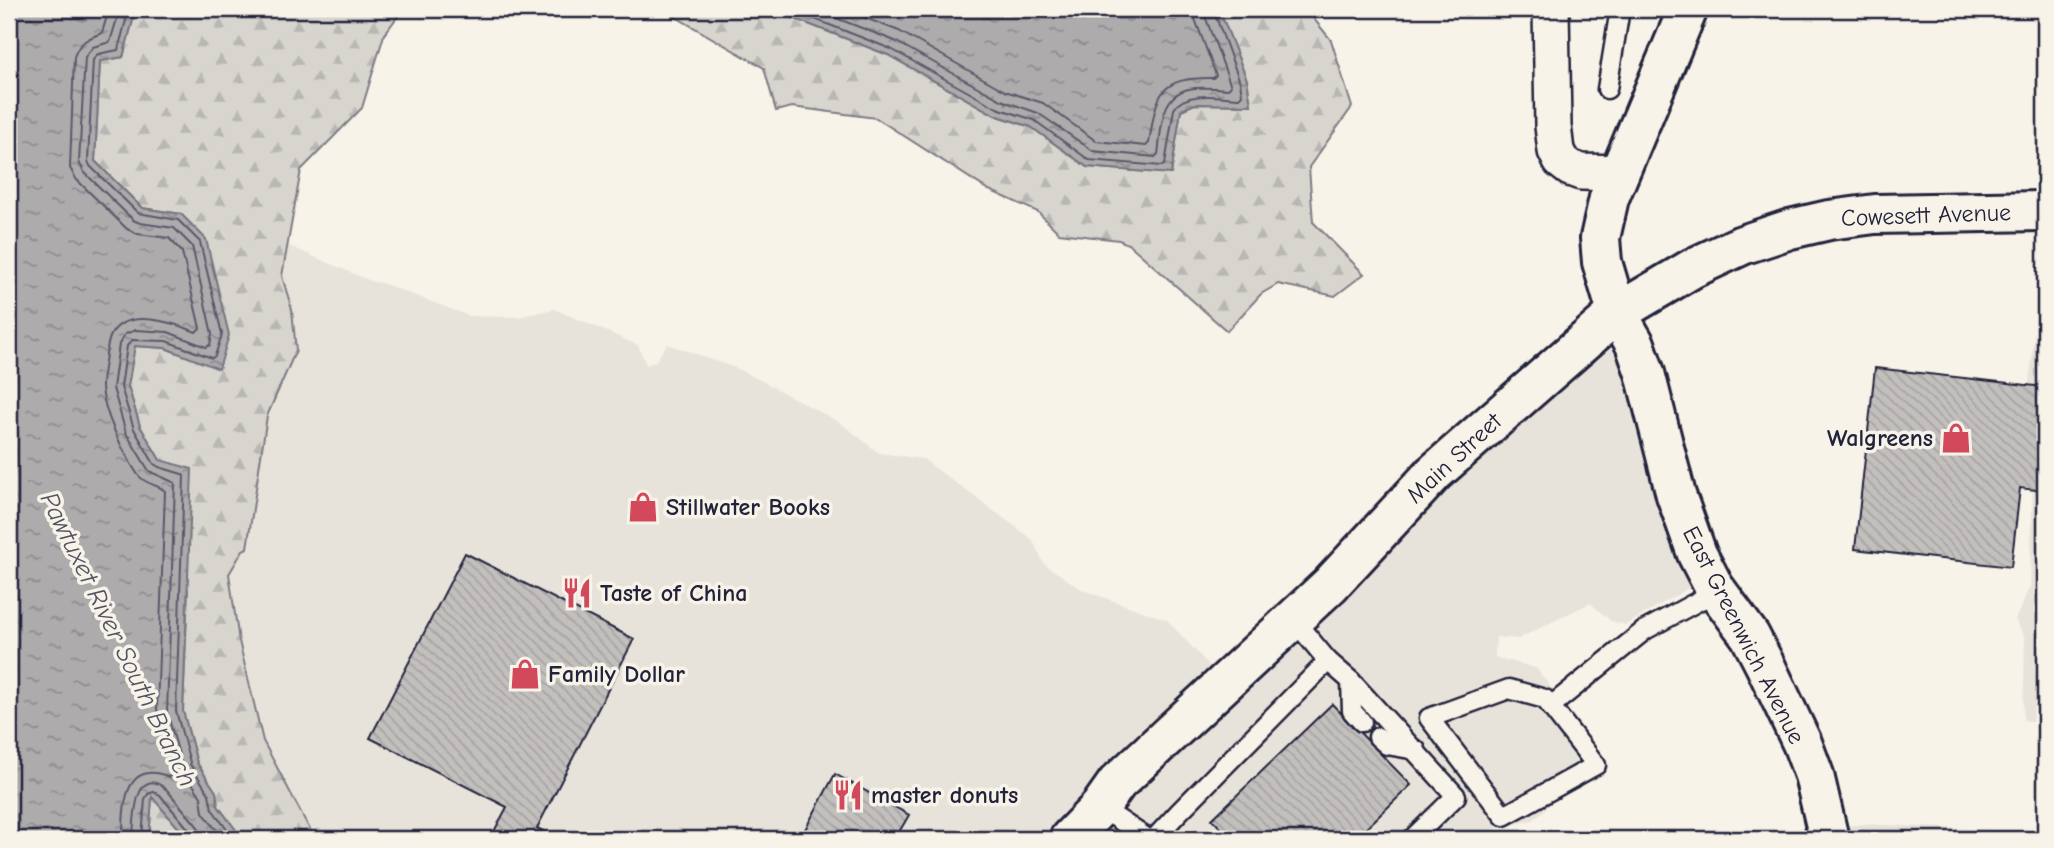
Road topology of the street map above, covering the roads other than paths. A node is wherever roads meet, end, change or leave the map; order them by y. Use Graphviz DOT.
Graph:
graph roads {
  1 [pos="1551,9"];
  2 [pos="1620,9"];
  3 [pos="1688,9"];
  4 [pos="1606,89"];
  5 [pos="1620,173"];
  6 [pos="2045,211"];
  7 [pos="1617,313"];
  8 [pos="1717,591"];
  9 [pos="1293,620"];
  10 [pos="1328,661"];
  11 [pos="1350,681"];
  12 [pos="1550,706"];
  13 [pos="1362,722"];
  14 [pos="1378,737"];
  15 [pos="1416,750"];
  16 [pos="1100,807"];
  17 [pos="1069,839"];
  18 [pos="1148,839"];
  19 [pos="1154,839"];
  20 [pos="1412,839"];
  21 [pos="1829,839"];
  1 -- 5 [label="street"];
  2 -- 4 [label="lane"];
  3 -- 5 [label="main road"];
  5 -- 7 [label="main road"];
  6 -- 7 [label="main road, Cowesett Avenue"];
  7 -- 8 [label="main road, East Greenwich Avenue"];
  7 -- 9 [label="main road, Main Street"];
  8 -- 12 [label="lane"];
  8 -- 21 [label="main road, East Greenwich Avenue"];
  9 -- 10 [label="lane"];
  9 -- 16 [label="main road, Main Street"];
  10 -- 11 [label="lane"];
  10 -- 19 [label="lane"];
  11 -- 13 [label="lane"];
  11 -- 15 [label="lane"];
  12 -- 12 [label="lane"];
  14 -- 15 [label="lane"];
  15 -- 20 [label="lane"];
  16 -- 17 [label="main road, Main Street"];
  16 -- 18 [label="lane"];
}
